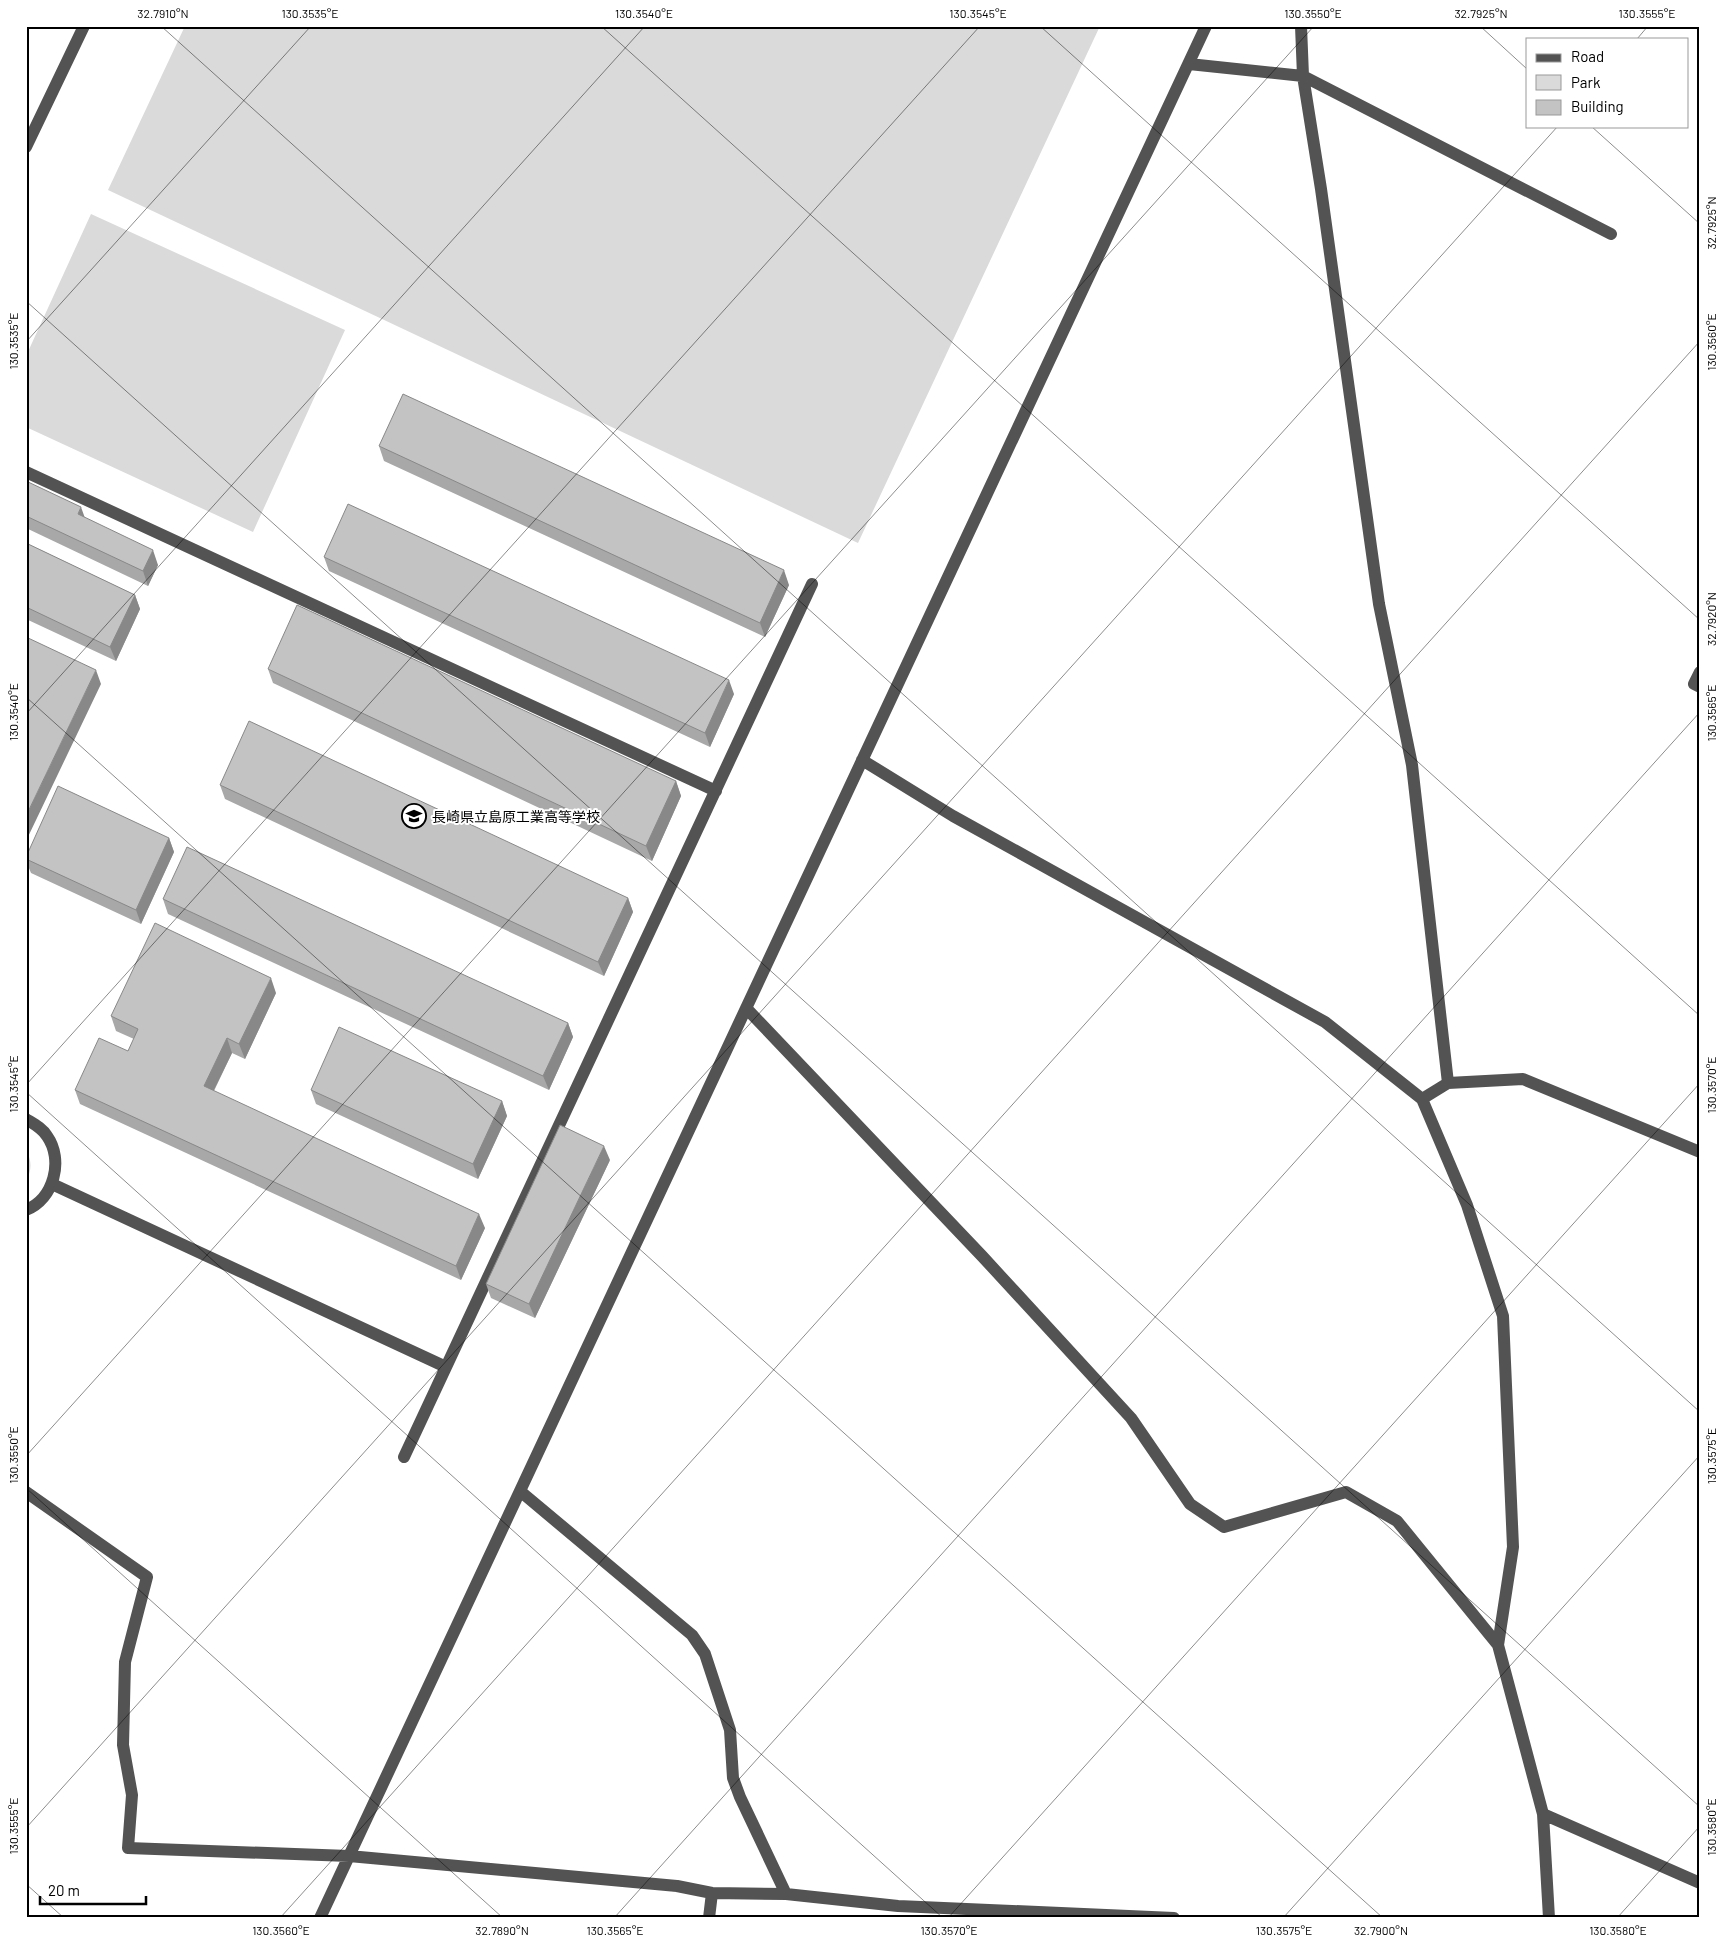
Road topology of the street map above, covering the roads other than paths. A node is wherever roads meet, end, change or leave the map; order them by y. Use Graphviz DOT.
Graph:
graph roads {
  1 [pos="84,26"];
  2 [pos="1206,26"];
  3 [pos="1301,26"];
  4 [pos="1188,64"];
  5 [pos="1303,76"];
  6 [pos="26,147"];
  7 [pos="1611,234"];
  8 [pos="26,472"];
  9 [pos="812,584"];
  10 [pos="1700,672"];
  11 [pos="1700,687"];
  12 [pos="862,760"];
  13 [pos="716,791"];
  14 [pos="746,1008"];
  15 [pos="1448,1083"];
  16 [pos="1422,1099"];
  17 [pos="26,1118"];
  18 [pos="1700,1152"];
  19 [pos="52,1184"];
  20 [pos="26,1210"];
  21 [pos="446,1367"];
  22 [pos="404,1457"];
  23 [pos="520,1491"];
  24 [pos="26,1492"];
  25 [pos="1498,1646"];
  26 [pos="1543,1814"];
  27 [pos="349,1856"];
  28 [pos="1700,1883"];
  29 [pos="712,1893"];
  30 [pos="786,1894"];
  31 [pos="957,1913"];
  32 [pos="320,1918"];
  33 [pos="709,1918"];
  34 [pos="1174,1918"];
  35 [pos="1549,1918"];
  1 -- 6 [label="street"];
  2 -- 4 [label="street"];
  3 -- 5 [label="street"];
  4 -- 5 [label="street"];
  4 -- 12 [label="street"];
  5 -- 7 [label="street"];
  5 -- 15 [label="street"];
  8 -- 13 [label="street"];
  9 -- 13 [label="street"];
  10 -- 11 [label="street"];
  12 -- 14 [label="street"];
  12 -- 16 [label="street"];
  13 -- 21 [label="street"];
  14 -- 23 [label="street"];
  14 -- 25 [label="street"];
  15 -- 16 [label="street"];
  15 -- 18 [label="street"];
  16 -- 25 [label="street"];
  17 -- 19 [label="street"];
  19 -- 20 [label="street"];
  19 -- 21 [label="street"];
  21 -- 22 [label="street"];
  23 -- 27 [label="street"];
  23 -- 30 [label="street"];
  24 -- 27 [label="street"];
  25 -- 26 [label="street"];
  26 -- 28 [label="street"];
  26 -- 35 [label="street"];
  27 -- 29 [label="street"];
  27 -- 32 [label="street"];
  29 -- 30 [label="street"];
  29 -- 33 [label="street"];
  30 -- 31 [label="street"];
  31 -- 34 [label="street"];
}
